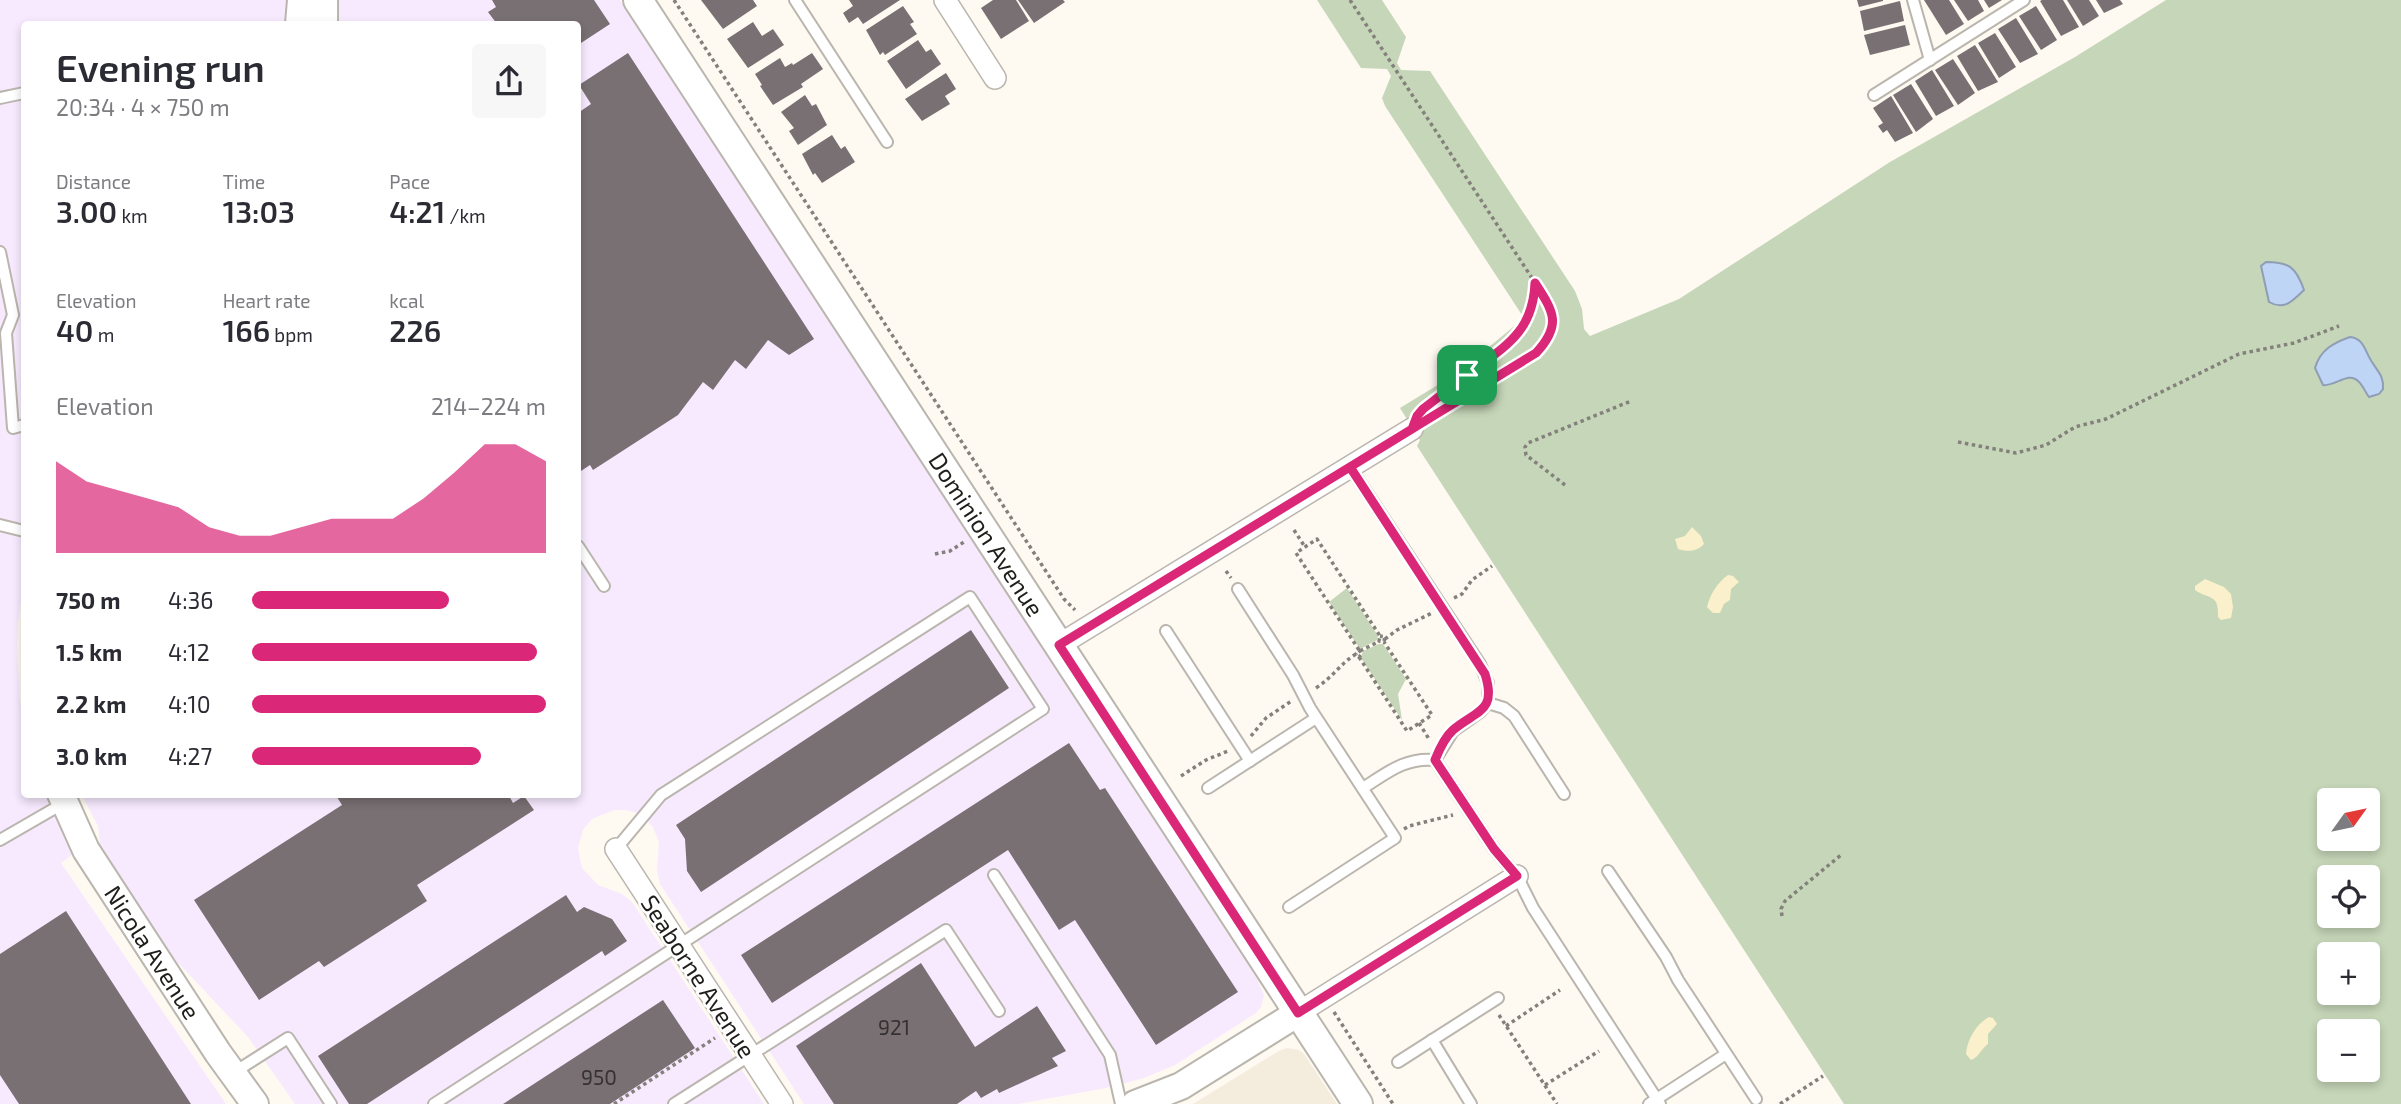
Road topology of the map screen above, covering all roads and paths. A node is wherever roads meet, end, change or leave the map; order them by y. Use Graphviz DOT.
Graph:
graph roads {
  1 [pos="301,0"];
  2 [pos="310,0"];
  3 [pos="324,0"];
  4 [pos="638,0"];
  5 [pos="674,0"];
  6 [pos="794,0"];
  7 [pos="945,0"];
  8 [pos="1350,0"];
  9 [pos="1913,0"];
  10 [pos="2024,0"];
  11 [pos="299,21"];
  12 [pos="310,21"];
  13 [pos="324,21"];
  14 [pos="1930,60"];
  15 [pos="995,78"];
  16 [pos="21,94"];
  17 [pos="1874,95"];
  18 [pos="0,98"];
  19 [pos="887,142"];
  20 [pos="0,252"];
  21 [pos="1535,283"];
  22 [pos="2339,326"];
  23 [pos="1631,401"];
  24 [pos="21,426"];
  25 [pos="1412,429"];
  26 [pos="1958,442"];
  27 [pos="1350,467"];
  28 [pos="1565,485"];
  29 [pos="0,525"];
  30 [pos="983,529"];
  31 [pos="21,530"];
  32 [pos="1294,530"];
  33 [pos="1305,547"];
  34 [pos="581,551"];
  35 [pos="935,554"];
  36 [pos="1492,566"];
  37 [pos="604,586"];
  38 [pos="1238,589"];
  39 [pos="1449,601"];
  40 [pos="1074,610"];
  41 [pos="1435,611"];
  42 [pos="1166,631"];
  43 [pos="1382,640"];
  44 [pos="1059,645"];
  45 [pos="1358,653"];
  46 [pos="1311,691"];
  47 [pos="1296,698"];
  48 [pos="1488,703"];
  49 [pos="1316,718"];
  50 [pos="1419,723"];
  51 [pos="1250,737"];
  52 [pos="1429,739"];
  53 [pos="1231,750"];
  54 [pos="1435,760"];
  55 [pos="1250,761"];
  56 [pos="1181,776"];
  57 [pos="1208,788"];
  58 [pos="1363,788"];
  59 [pos="1564,794"];
  60 [pos="63,799"];
  61 [pos="1454,815"];
  62 [pos="1394,836"];
  63 [pos="0,840"];
  64 [pos="616,849"];
  65 [pos="1841,856"];
  66 [pos="1608,871"];
  67 [pos="994,875"];
  68 [pos="1517,876"];
  69 [pos="1289,907"];
  70 [pos="1782,916"];
  71 [pos="678,945"];
  72 [pos="1560,990"];
  73 [pos="1494,1000"];
  74 [pos="999,1011"];
  75 [pos="1333,1011"];
  76 [pos="1298,1013"];
  77 [pos="1506,1026"];
  78 [pos="732,1027"];
  79 [pos="1432,1040"];
  80 [pos="1599,1051"];
  81 [pos="1726,1054"];
  82 [pos="751,1056"];
  83 [pos="1398,1062"];
  84 [pos="233,1073"];
  85 [pos="1823,1076"];
  86 [pos="1545,1085"];
  87 [pos="1756,1099"];
  88 [pos="1655,1102"];
  89 [pos="255,1104"];
  90 [pos="331,1104"];
  91 [pos="434,1104"];
  92 [pos="614,1104"];
  93 [pos="674,1104"];
  94 [pos="782,1104"];
  95 [pos="1121,1104"];
  96 [pos="1135,1104"];
  97 [pos="1358,1104"];
  98 [pos="1394,1104"];
  99 [pos="1471,1104"];
  100 [pos="1557,1104"];
  101 [pos="1780,1104"];
  1 -- 11 [label="street"];
  2 -- 12 [label="street"];
  3 -- 13 [label="street"];
  4 -- 30 [label="main road, Dominion Avenue"];
  5 -- 40 [label="path"];
  6 -- 19 [label="lane"];
  7 -- 15 [label="street"];
  8 -- 21 [label="path"];
  9 -- 14 [label="lane"];
  10 -- 14 [label="lane"];
  14 -- 17 [label="lane"];
  16 -- 18 [label="lane"];
  20 -- 24 [label="lane"];
  21 -- 25 [label="path"];
  21 -- 25 [label="path"];
  22 -- 26 [label="path"];
  23 -- 28 [label="path"];
  25 -- 27 [label="street"];
  27 -- 44 [label="street"];
  27 -- 48 [label="lane"];
  29 -- 31 [label="lane"];
  30 -- 35 [label="path"];
  30 -- 44 [label="main road, Dominion Avenue"];
  32 -- 33 [label="path"];
  33 -- 43 [label="path"];
  33 -- 45 [label="path"];
  34 -- 37 [label="lane"];
  36 -- 39 [label="path"];
  38 -- 49 [label="lane"];
  41 -- 43 [label="path"];
  42 -- 55 [label="lane"];
  43 -- 45 [label="path"];
  43 -- 50 [label="path"];
  44 -- 76 [label="main road, Dominion Avenue"];
  45 -- 46 [label="path"];
  45 -- 50 [label="path"];
  47 -- 51 [label="path"];
  48 -- 54 [label="lane"];
  48 -- 59 [label="lane"];
  49 -- 55 [label="lane"];
  49 -- 58 [label="lane"];
  50 -- 52 [label="path"];
  53 -- 56 [label="path"];
  54 -- 58 [label="lane"];
  54 -- 68 [label="lane"];
  55 -- 57 [label="lane"];
  58 -- 62 [label="lane"];
  60 -- 63 [label="lane"];
  60 -- 84 [label="street, Nicola Avenue"];
  61 -- 62 [label="path"];
  62 -- 69 [label="lane"];
  64 -- 71 [label="street, Seaborne Avenue"];
  64 -- 71 [label="lane"];
  65 -- 70 [label="path"];
  66 -- 81 [label="lane"];
  67 -- 95 [label="lane"];
  68 -- 76 [label="street"];
  68 -- 88 [label="lane"];
  71 -- 78 [label="street, Seaborne Avenue"];
  71 -- 91 [label="lane"];
  72 -- 77 [label="path"];
  73 -- 77 [label="path"];
  73 -- 79 [label="lane"];
  74 -- 82 [label="lane"];
  75 -- 98 [label="path"];
  76 -- 96 [label="street"];
  76 -- 97 [label="main road, Dominion Avenue"];
  77 -- 86 [label="path"];
  78 -- 82 [label="street, Seaborne Avenue"];
  78 -- 92 [label="path"];
  79 -- 83 [label="lane"];
  79 -- 99 [label="lane"];
  80 -- 86 [label="path"];
  81 -- 87 [label="lane"];
  81 -- 88 [label="lane"];
  82 -- 93 [label="lane"];
  82 -- 94 [label="street, Seaborne Avenue"];
  84 -- 89 [label="street, Nicola Avenue"];
  84 -- 90 [label="lane"];
  85 -- 101 [label="path"];
  86 -- 100 [label="path"];
}
